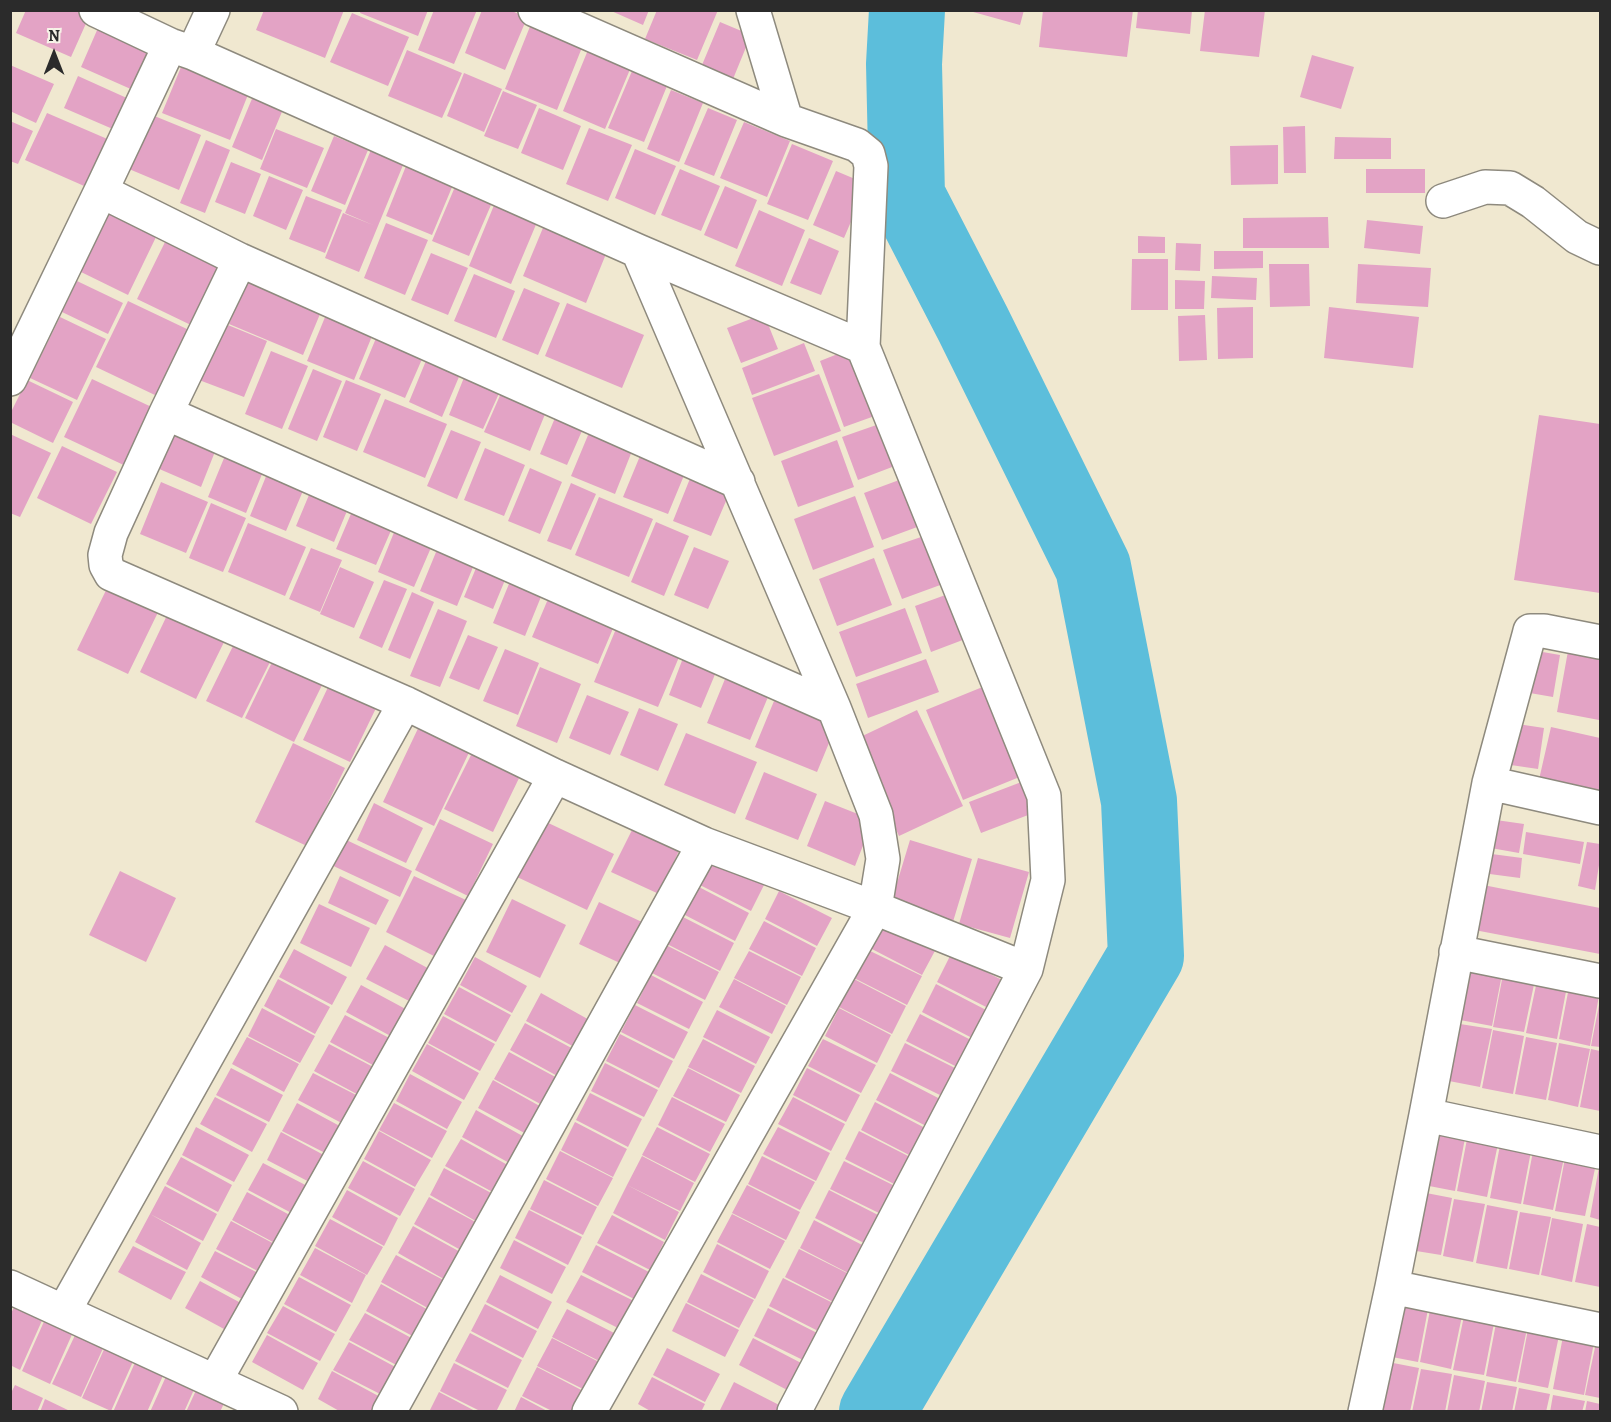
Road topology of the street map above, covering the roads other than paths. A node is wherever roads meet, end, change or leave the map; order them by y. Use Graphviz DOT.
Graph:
graph roads {
  1 [pos="96,10"];
  2 [pos="213,10"];
  3 [pos="535,10"];
  4 [pos="753,10"];
  5 [pos="181,49"];
  6 [pos="786,120"];
  7 [pos="101,191"];
  8 [pos="1443,201"];
  9 [pos="1600,249"];
  10 [pos="638,252"];
  11 [pos="240,260"];
  12 [pos="863,347"];
  13 [pos="10,378"];
  14 [pos="166,413"];
  15 [pos="738,482"];
  16 [pos="1600,642"];
  17 [pos="405,703"];
  18 [pos="834,708"];
  19 [pos="555,776"];
  20 [pos="1489,783"];
  21 [pos="1600,808"];
  22 [pos="704,844"];
  23 [pos="875,908"];
  24 [pos="1456,952"];
  25 [pos="1026,969"];
  26 [pos="1600,981"];
  27 [pos="1426,1115"];
  28 [pos="1600,1152"];
  29 [pos="10,1287"];
  30 [pos="1392,1287"];
  31 [pos="64,1311"];
  32 [pos="1600,1330"];
  33 [pos="215,1381"];
  34 [pos="281,1412"];
  35 [pos="390,1412"];
  36 [pos="589,1412"];
  37 [pos="794,1412"];
  38 [pos="1365,1412"];
  1 -- 5 [label="street"];
  2 -- 5 [label="street"];
  3 -- 6 [label="street"];
  4 -- 6 [label="street"];
  5 -- 7 [label="street"];
  5 -- 10 [label="street"];
  6 -- 12 [label="street"];
  7 -- 11 [label="street"];
  7 -- 13 [label="street"];
  8 -- 9 [label="street"];
  10 -- 12 [label="street"];
  10 -- 15 [label="street"];
  11 -- 14 [label="street"];
  11 -- 15 [label="street"];
  12 -- 25 [label="street"];
  14 -- 17 [label="street"];
  14 -- 18 [label="street"];
  15 -- 18 [label="street"];
  16 -- 20 [label="street"];
  17 -- 19 [label="street"];
  17 -- 31 [label="street"];
  18 -- 23 [label="street"];
  19 -- 22 [label="street"];
  19 -- 33 [label="street"];
  20 -- 21 [label="street"];
  20 -- 24 [label="street"];
  22 -- 23 [label="street"];
  22 -- 35 [label="street"];
  23 -- 25 [label="street"];
  23 -- 36 [label="street"];
  24 -- 26 [label="street"];
  24 -- 27 [label="street"];
  25 -- 37 [label="street"];
  27 -- 28 [label="street"];
  27 -- 30 [label="street"];
  29 -- 31 [label="street"];
  30 -- 32 [label="street"];
  30 -- 38 [label="street"];
  31 -- 33 [label="street"];
  33 -- 34 [label="street"];
}
